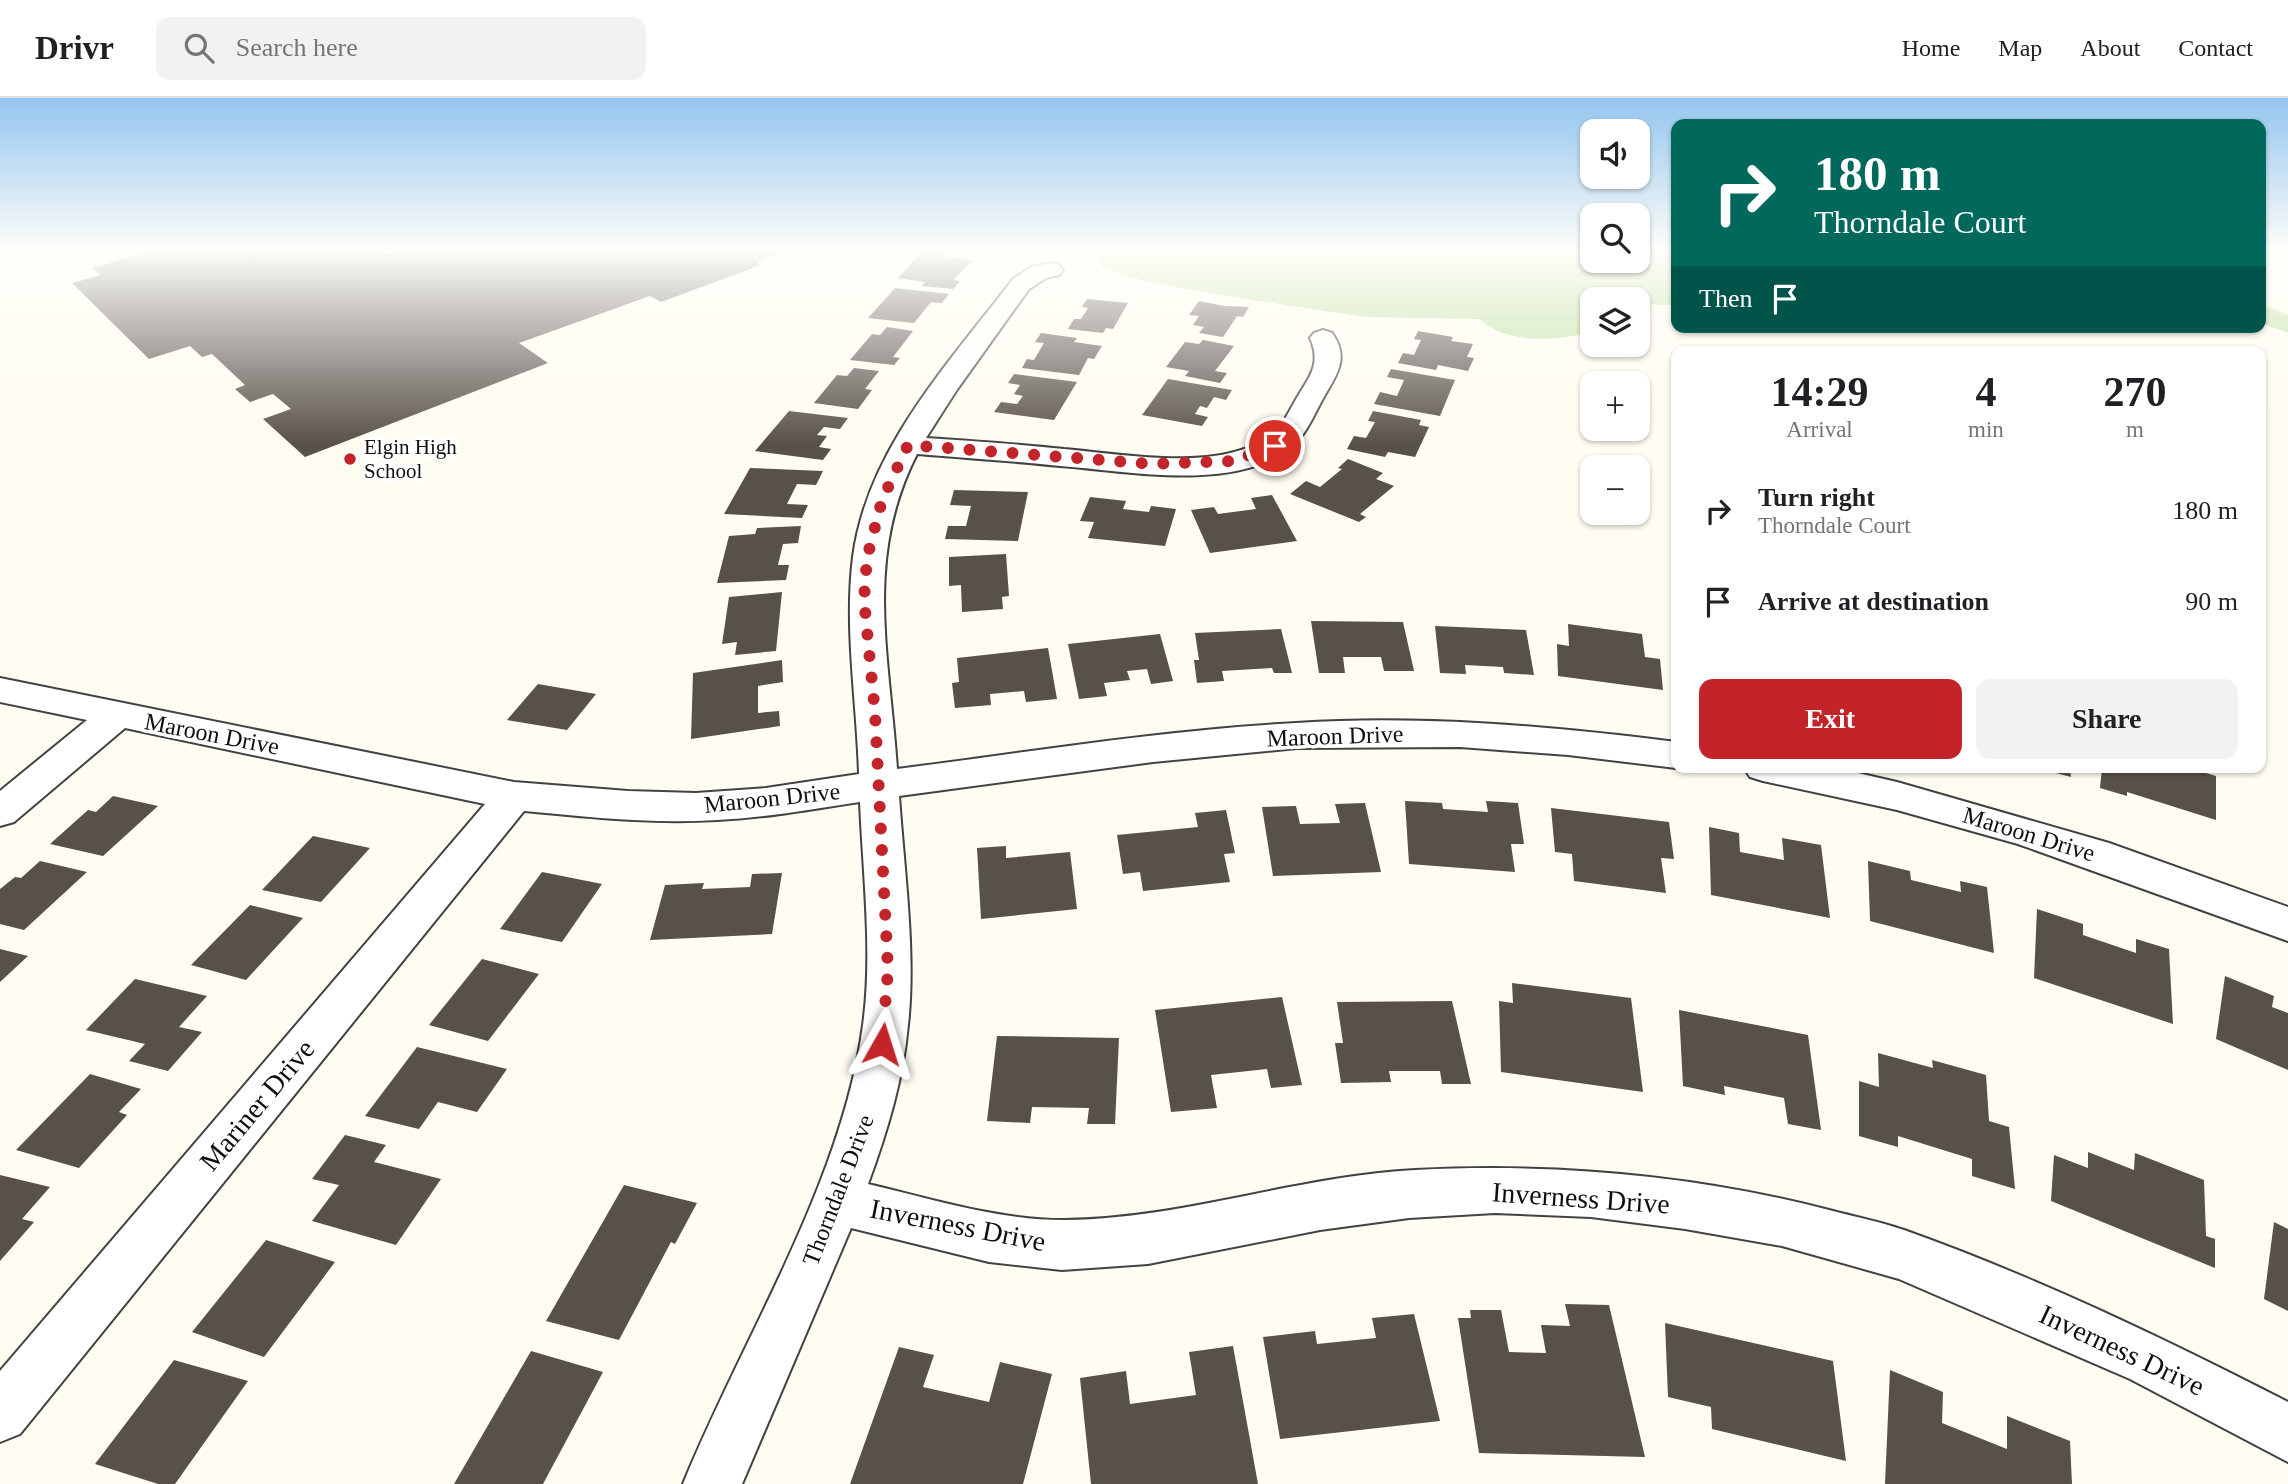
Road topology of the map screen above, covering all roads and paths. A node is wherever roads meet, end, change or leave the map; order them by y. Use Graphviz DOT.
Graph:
graph roads {
  1 [pos="999,315"];
  2 [pos="1323,338"];
  3 [pos="908,445"];
  4 [pos="0,691"];
  5 [pos="117,715"];
  6 [pos="1671,754"];
  7 [pos="1787,773"];
  8 [pos="879,786"];
  9 [pos="514,796"];
  10 [pos="0,812"];
  11 [pos="2288,924"];
  12 [pos="837,1201"];
  13 [pos="0,1414"];
  14 [pos="2288,1433"];
  15 [pos="712,1484"];
  1 -- 3 [label="street, Thorndale Drive"];
  2 -- 3 [label="street"];
  3 -- 8 [label="street, Thorndale Drive"];
  4 -- 5 [label="street, Maroon Drive"];
  5 -- 9 [label="street, Maroon Drive"];
  5 -- 10 [label="street"];
  6 -- 8 [label="street, Maroon Drive"];
  7 -- 11 [label="street, Maroon Drive"];
  8 -- 9 [label="street, Maroon Drive"];
  8 -- 12 [label="street, Thorndale Drive"];
  9 -- 13 [label="street, Mariner Drive"];
  12 -- 14 [label="street, Inverness Drive"];
  12 -- 15 [label="street, Thorndale Drive"];
}
